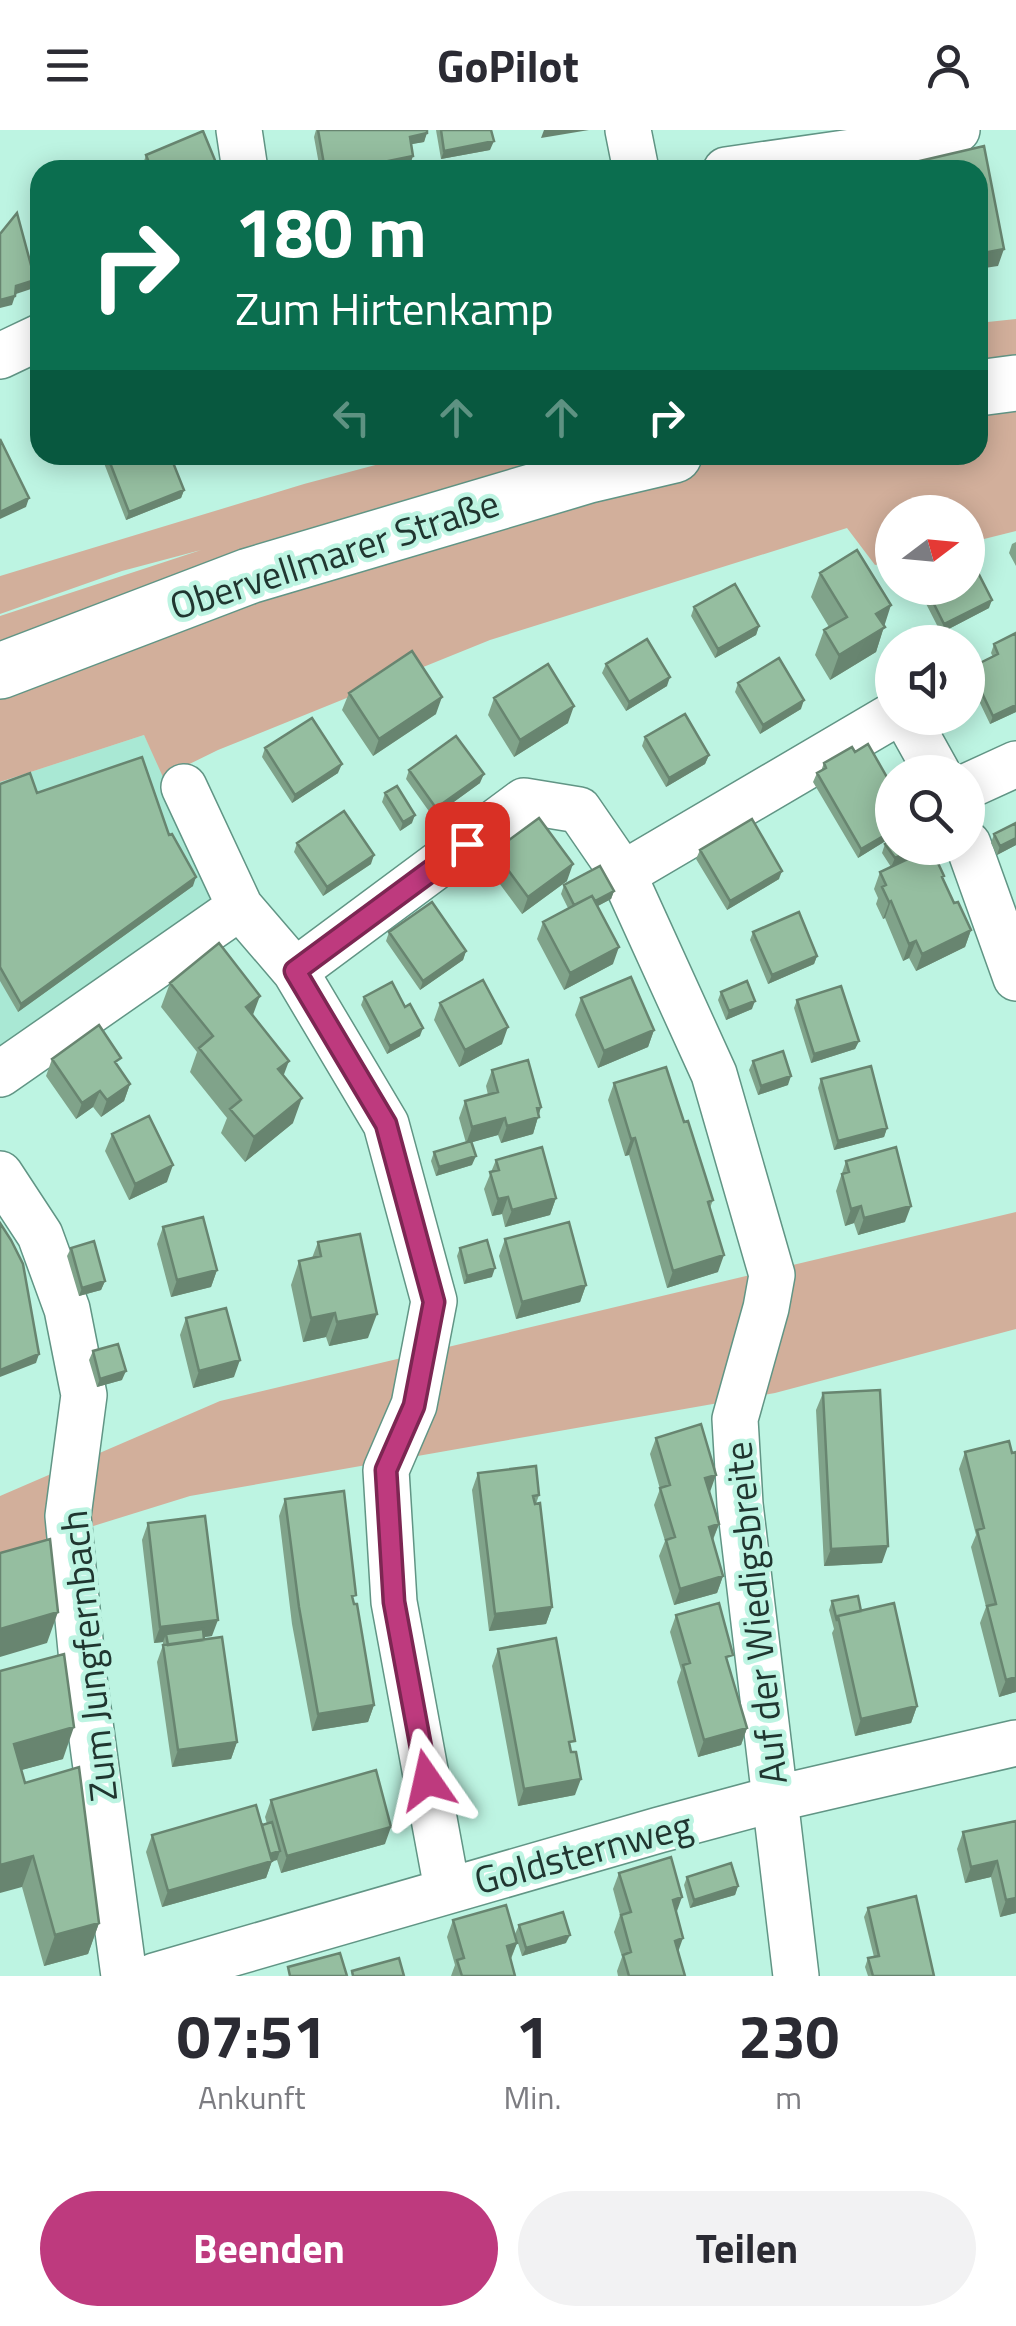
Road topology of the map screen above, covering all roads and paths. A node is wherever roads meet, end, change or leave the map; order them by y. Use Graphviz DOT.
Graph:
graph roads {
  1 [pos="240,130"];
  2 [pos="628,130"];
  3 [pos="954,130"];
  4 [pos="244,160"];
  5 [pos="634,160"];
  6 [pos="796,160"];
  7 [pos="30,341"];
  8 [pos="0,356"];
  9 [pos="1016,384"];
  10 [pos="988,387"];
  11 [pos="629,465"];
  12 [pos="0,671"];
  13 [pos="875,726"];
  14 [pos="1016,764"];
  15 [pos="985,778"];
  16 [pos="184,787"];
  17 [pos="976,865"];
  18 [pos="623,874"];
  19 [pos="240,907"];
  20 [pos="295,971"];
  21 [pos="1016,978"];
  22 [pos="0,1074"];
  23 [pos="0,1174"];
  24 [pos="1016,1744"];
  25 [pos="774,1799"];
  26 [pos="447,1889"];
  27 [pos="124,1976"];
  28 [pos="154,1976"];
  29 [pos="796,1976"];
  1 -- 4 [label="street"];
  2 -- 5 [label="street"];
  3 -- 6 [label="street"];
  7 -- 8 [label="street"];
  9 -- 10 [label="main road"];
  11 -- 12 [label="main road, Obervellmarer Straße"];
  13 -- 18 [label="street"];
  14 -- 15 [label="street"];
  16 -- 19 [label="street"];
  17 -- 21 [label="street"];
  18 -- 20 [label="street, Auf der Wiedigsbreite"];
  18 -- 25 [label="street, Auf der Wiedigsbreite"];
  19 -- 20 [label="street"];
  19 -- 22 [label="street"];
  20 -- 26 [label="street"];
  23 -- 27 [label="street, Zum Jungfernbach"];
  24 -- 25 [label="street, Goldsternweg"];
  25 -- 26 [label="street, Goldsternweg"];
  25 -- 29 [label="street, Auf der Wiedigsbreite"];
  26 -- 28 [label="street, Goldsternweg"];
}
